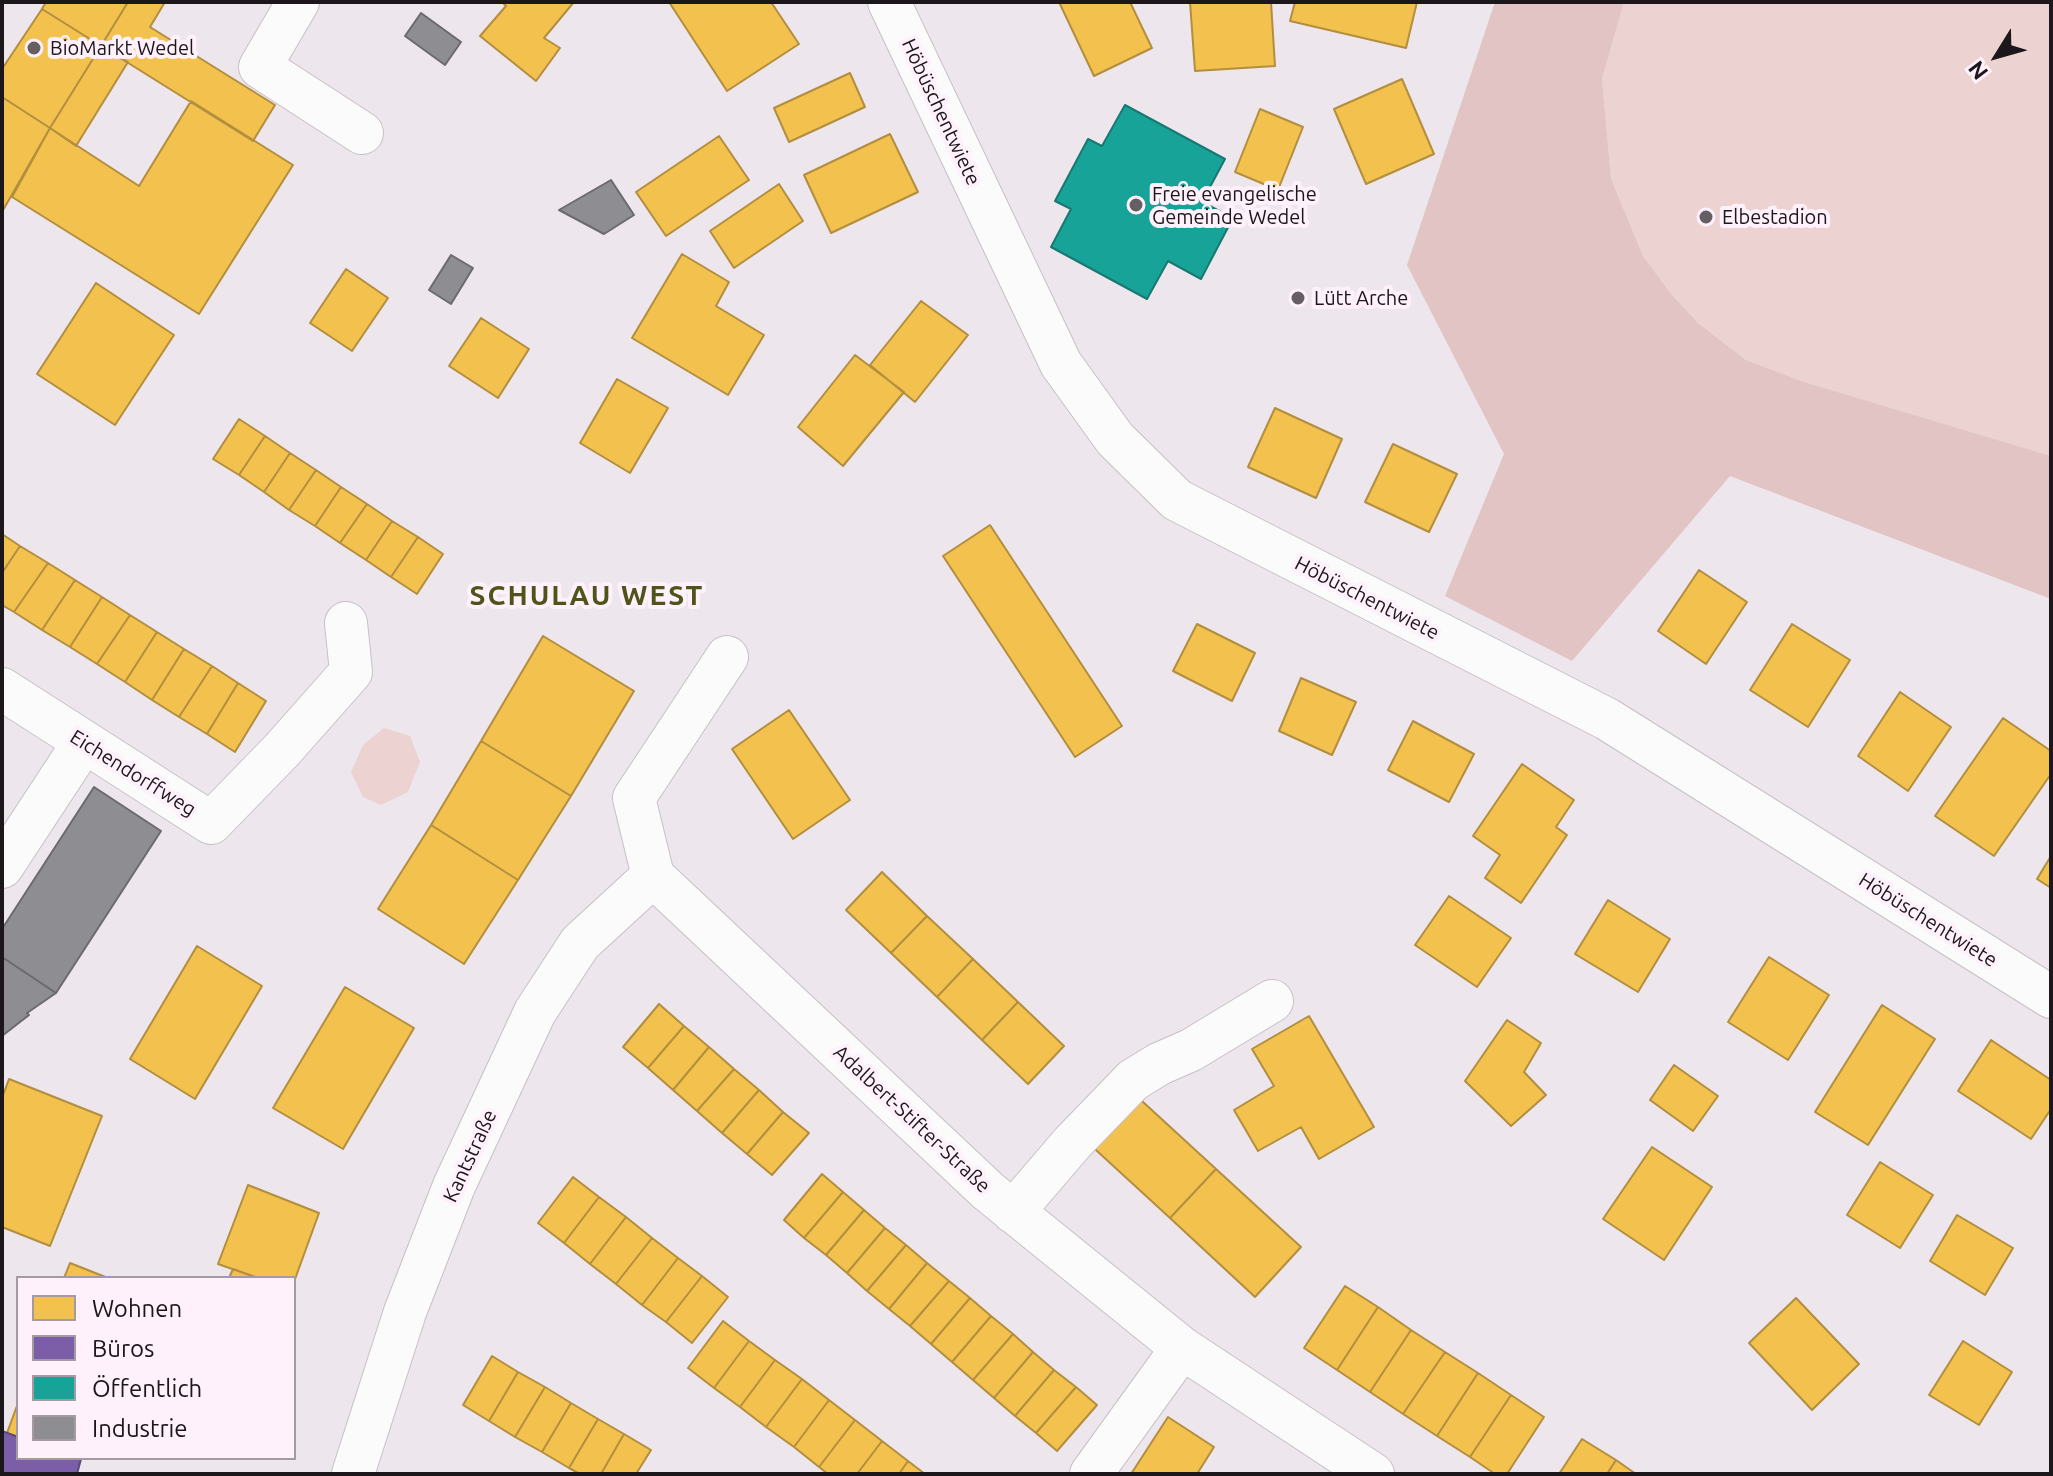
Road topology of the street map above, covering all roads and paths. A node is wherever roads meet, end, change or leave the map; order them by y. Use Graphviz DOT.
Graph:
graph roads {
  1 [pos="298,2"];
  2 [pos="889,2"];
  3 [pos="362,133"];
  4 [pos="346,623"];
  5 [pos="727,657"];
  6 [pos="2,689"];
  7 [pos="84,742"];
  8 [pos="2,867"];
  9 [pos="653,876"];
  10 [pos="2051,997"];
  11 [pos="1272,1001"];
  12 [pos="1013,1212"];
  13 [pos="1182,1348"];
  14 [pos="353,1474"];
  15 [pos="1091,1474"];
  16 [pos="1373,1474"];
  1 -- 3 [label="street"];
  2 -- 10 [label="street, Höbüschentwiete"];
  4 -- 7 [label="street, Eichendorffweg"];
  5 -- 9 [label="street"];
  6 -- 7 [label="street, Eichendorffweg"];
  7 -- 8 [label="street"];
  9 -- 12 [label="street, Adalbert-Stifter-Straße"];
  9 -- 14 [label="street, Kantstraße"];
  11 -- 12 [label="street"];
  12 -- 13 [label="street, Adalbert-Stifter-Straße"];
  13 -- 15 [label="street"];
  13 -- 16 [label="street, Adalbert-Stifter-Straße"];
}
